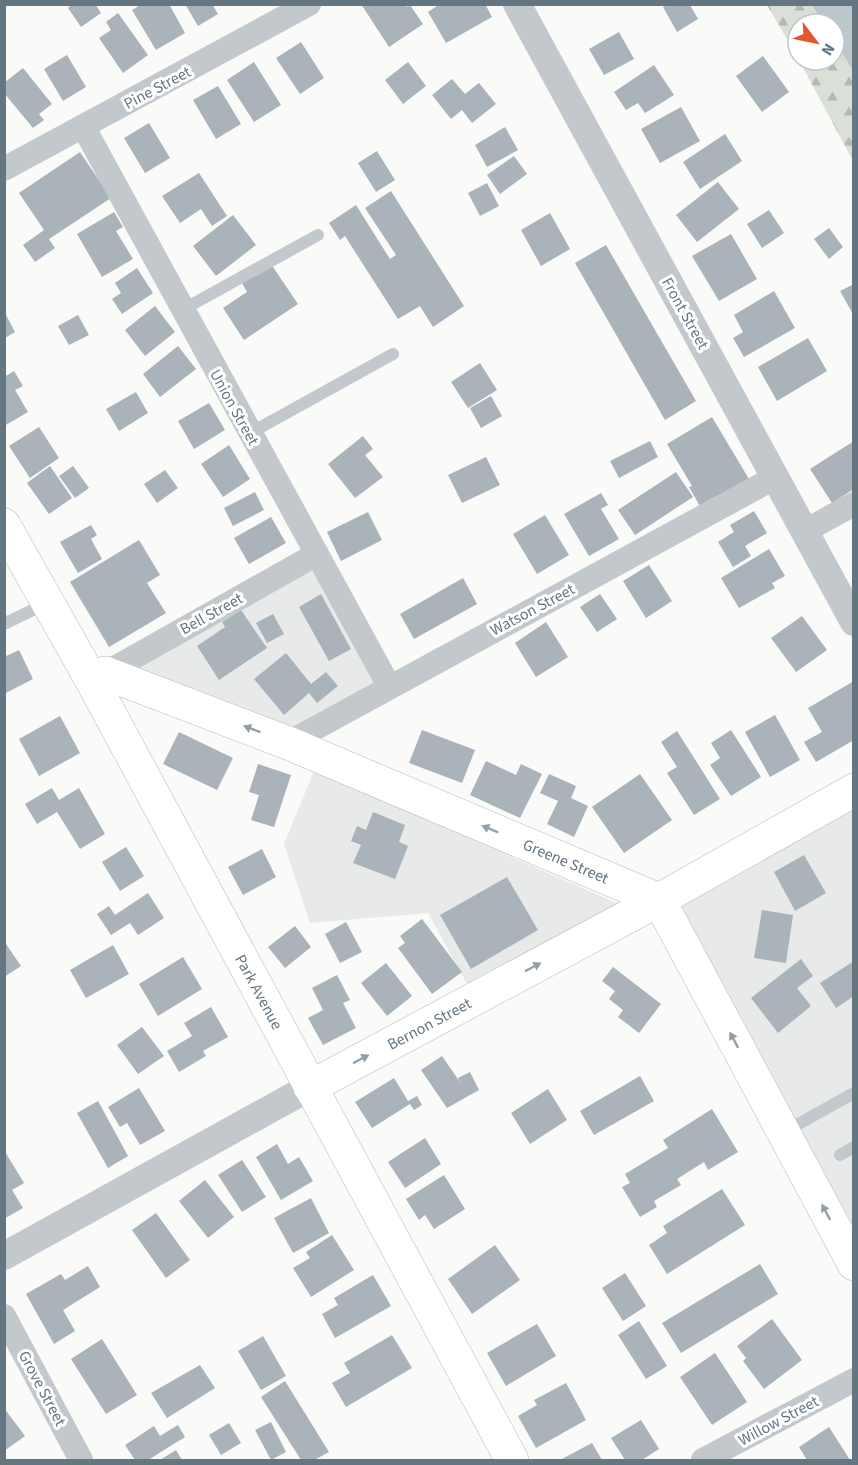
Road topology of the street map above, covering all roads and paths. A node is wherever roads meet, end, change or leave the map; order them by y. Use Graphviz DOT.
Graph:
graph roads {
  1 [pos="309,4"];
  2 [pos="517,4"];
  3 [pos="83,126"];
  4 [pos="4,169"];
  5 [pos="318,235"];
  6 [pos="182,310"];
  7 [pos="393,354"];
  8 [pos="250,433"];
  9 [pos="776,477"];
  10 [pos="854,504"];
  11 [pos="4,525"];
  12 [pos="805,531"];
  13 [pos="317,554"];
  14 [pos="846,592"];
  15 [pos="48,603"];
  16 [pos="4,621"];
  17 [pos="854,622"];
  18 [pos="99,677"];
  19 [pos="389,686"];
  20 [pos="288,743"];
  21 [pos="854,790"];
  22 [pos="659,900"];
  23 [pos="310,1087"];
  24 [pos="854,1093"];
  25 [pos="783,1132"];
  26 [pos="854,1147"];
  27 [pos="840,1155"];
  28 [pos="4,1256"];
  29 [pos="854,1264"];
  30 [pos="4,1316"];
  31 [pos="854,1380"];
  32 [pos="81,1461"];
  33 [pos="512,1461"];
  34 [pos="703,1461"];
  1 -- 3 [label="street, Pine Street"];
  2 -- 9 [label="street, Front Street"];
  3 -- 4 [label="street, Pine Street"];
  3 -- 6 [label="street, Union Street"];
  5 -- 6 [label="lane"];
  6 -- 8 [label="street, Union Street"];
  7 -- 8 [label="lane"];
  8 -- 13 [label="street, Union Street"];
  9 -- 12 [label="street, Front Street"];
  9 -- 19 [label="street, Watson Street"];
  10 -- 12 [label="street"];
  11 -- 15 [label="main road, Park Avenue"];
  12 -- 14 [label="street, Front Street"];
  13 -- 18 [label="street, Bell Street"];
  13 -- 19 [label="street, Union Street"];
  14 -- 17 [label="street, Front Street"];
  15 -- 16 [label="lane"];
  15 -- 18 [label="main road, Park Avenue"];
  20 -- 18 [label="main road, Greene Street, one-way"];
  18 -- 23 [label="main road, Park Avenue"];
  19 -- 20 [label="street, Watson Street"];
  22 -- 20 [label="main road, Greene Street, one-way"];
  21 -- 22 [label="main road, Bernon Street"];
  23 -- 22 [label="main road, Bernon Street, one-way"];
  25 -- 22 [label="main road, one-way"];
  23 -- 28 [label="street, Bernon Street"];
  23 -- 33 [label="main road, Park Avenue"];
  24 -- 25 [label="lane"];
  29 -- 25 [label="main road, one-way"];
  26 -- 27 [label="lane"];
  30 -- 32 [label="street, Grove Street"];
  31 -- 34 [label="street, Willow Street"];
}
